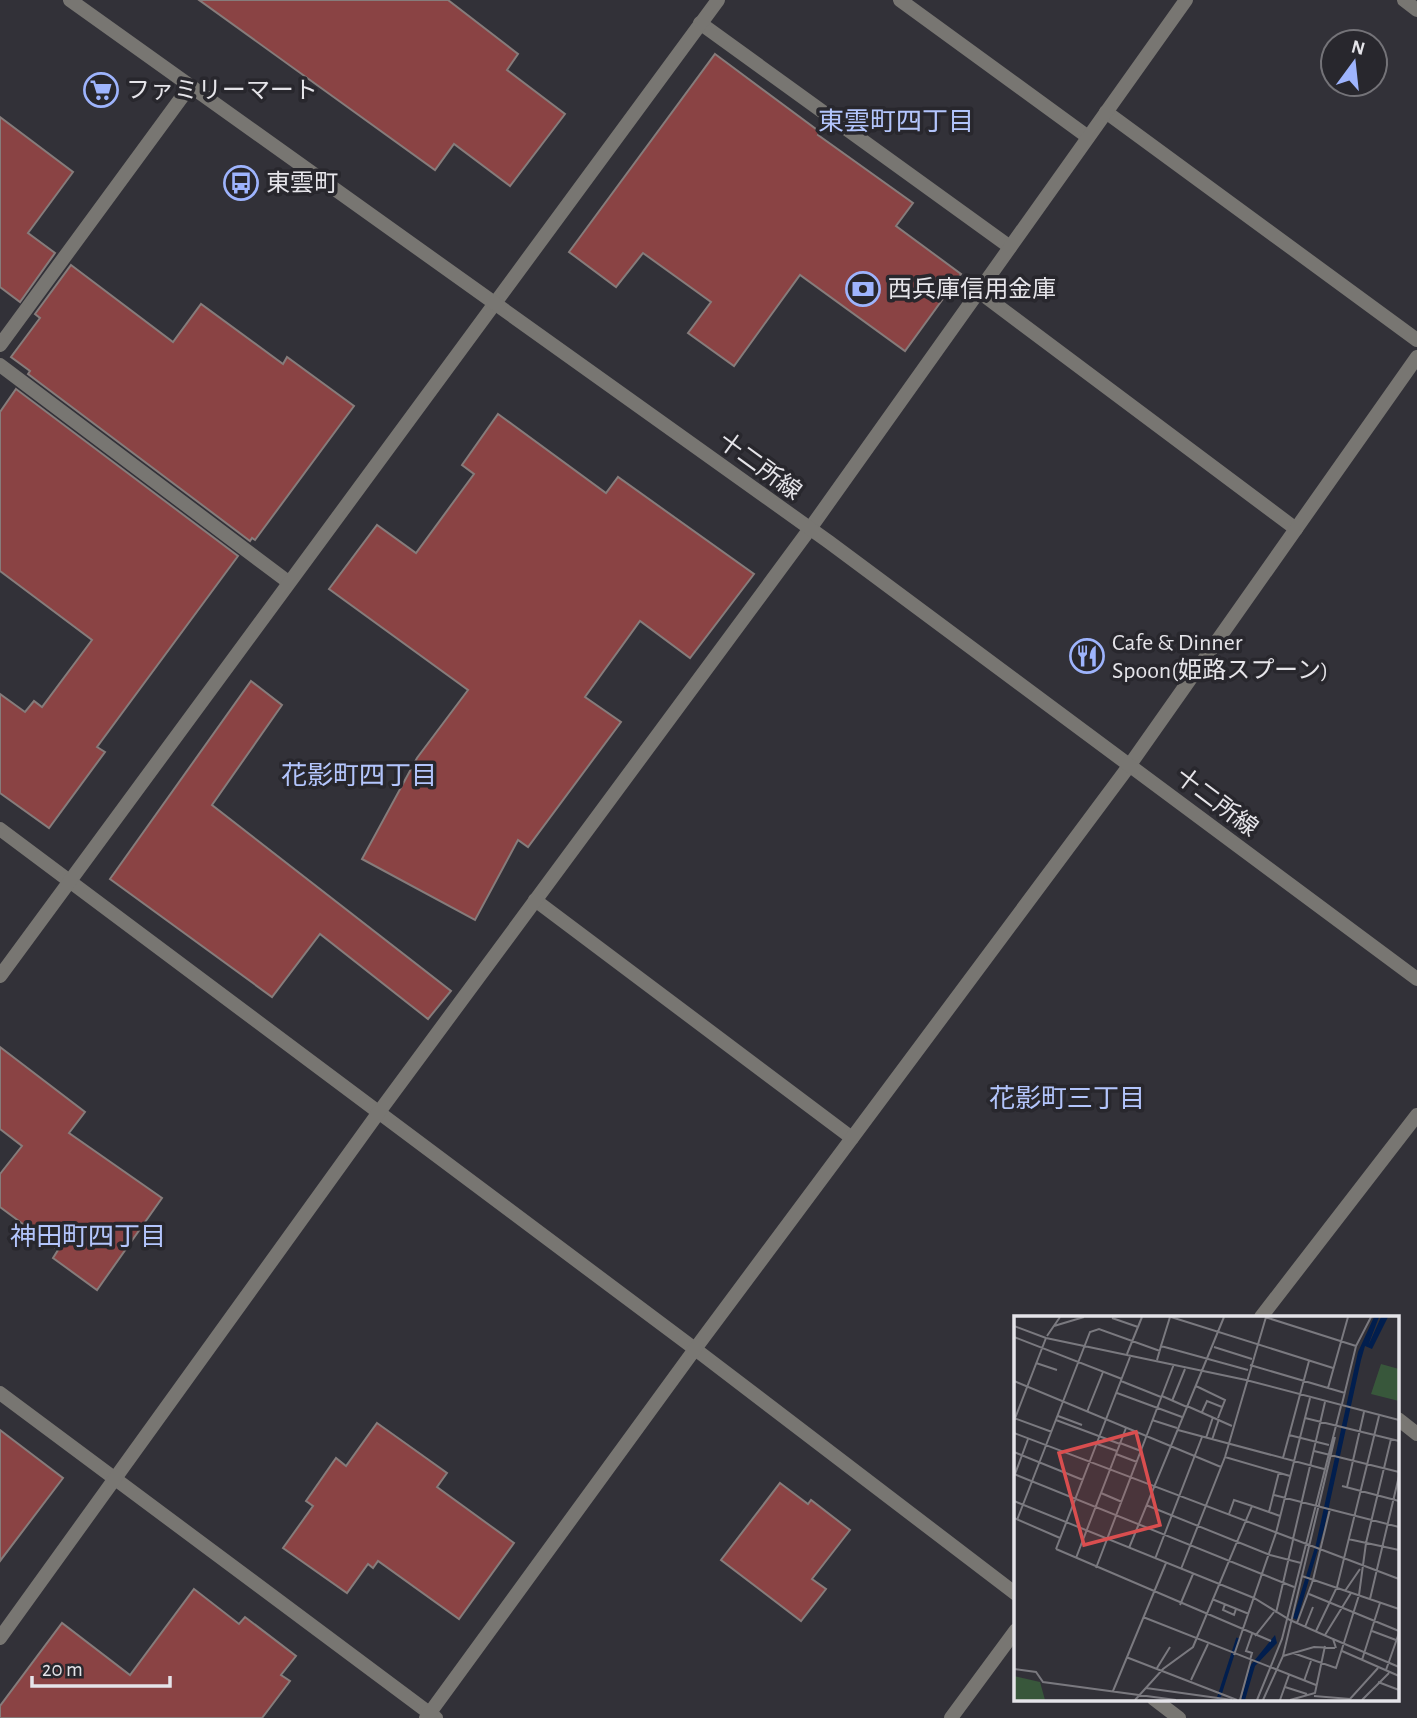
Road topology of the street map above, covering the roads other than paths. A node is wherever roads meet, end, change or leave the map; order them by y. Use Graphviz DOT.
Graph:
graph roads {
  1 [pos="70,0"];
  2 [pos="718,0"];
  3 [pos="900,0"];
  4 [pos="1186,0"];
  5 [pos="1404,0"];
  6 [pos="1417,10"];
  7 [pos="700,23"];
  8 [pos="190,86"];
  9 [pos="1106,112"];
  10 [pos="1088,137"];
  11 [pos="1010,247"];
  12 [pos="978,291"];
  13 [pos="496,304"];
  14 [pos="1417,340"];
  15 [pos="0,345"];
  16 [pos="1417,356"];
  17 [pos="0,365"];
  18 [pos="1296,529"];
  19 [pos="808,530"];
  20 [pos="287,581"];
  21 [pos="1129,766"];
  22 [pos="0,829"];
  23 [pos="69,880"];
  24 [pos="535,900"];
  25 [pos="0,976"];
  26 [pos="1417,979"];
  27 [pos="379,1112"];
  28 [pos="1417,1115"];
  29 [pos="852,1138"];
  30 [pos="1262,1316"];
  31 [pos="695,1349"];
  32 [pos="0,1393"];
  33 [pos="1400,1421"];
  34 [pos="1417,1434"];
  35 [pos="114,1480"];
  36 [pos="1014,1592"];
  37 [pos="1014,1633"];
  38 [pos="0,1638"];
  39 [pos="1155,1700"];
  40 [pos="430,1716"];
  41 [pos="951,1718"];
  42 [pos="1179,1718"];
  1 -- 8 [label="street, 十二所線"];
  2 -- 7 [label="street"];
  3 -- 10 [label="street"];
  4 -- 9 [label="street"];
  5 -- 6 [label="street"];
  7 -- 11 [label="street"];
  7 -- 13 [label="street"];
  8 -- 13 [label="street, 十二所線"];
  8 -- 15 [label="street"];
  9 -- 10 [label="street"];
  9 -- 14 [label="street"];
  10 -- 11 [label="street"];
  11 -- 12 [label="street"];
  12 -- 18 [label="street"];
  12 -- 19 [label="street"];
  13 -- 19 [label="street, 十二所線"];
  13 -- 20 [label="street"];
  16 -- 18 [label="street"];
  17 -- 20 [label="street"];
  18 -- 21 [label="street"];
  19 -- 21 [label="street, 十二所線"];
  19 -- 24 [label="street"];
  20 -- 23 [label="street"];
  21 -- 26 [label="street, 十二所線"];
  21 -- 29 [label="street"];
  22 -- 23 [label="street"];
  23 -- 25 [label="street"];
  23 -- 27 [label="street"];
  24 -- 27 [label="street"];
  24 -- 29 [label="street"];
  27 -- 31 [label="street"];
  27 -- 35 [label="street"];
  28 -- 30 [label="street"];
  29 -- 31 [label="street"];
  31 -- 36 [label="street"];
  31 -- 40 [label="street"];
  32 -- 35 [label="street"];
  33 -- 34 [label="street"];
  35 -- 38 [label="street"];
  35 -- 40 [label="street"];
  37 -- 41 [label="street"];
  39 -- 42 [label="street"];
}
